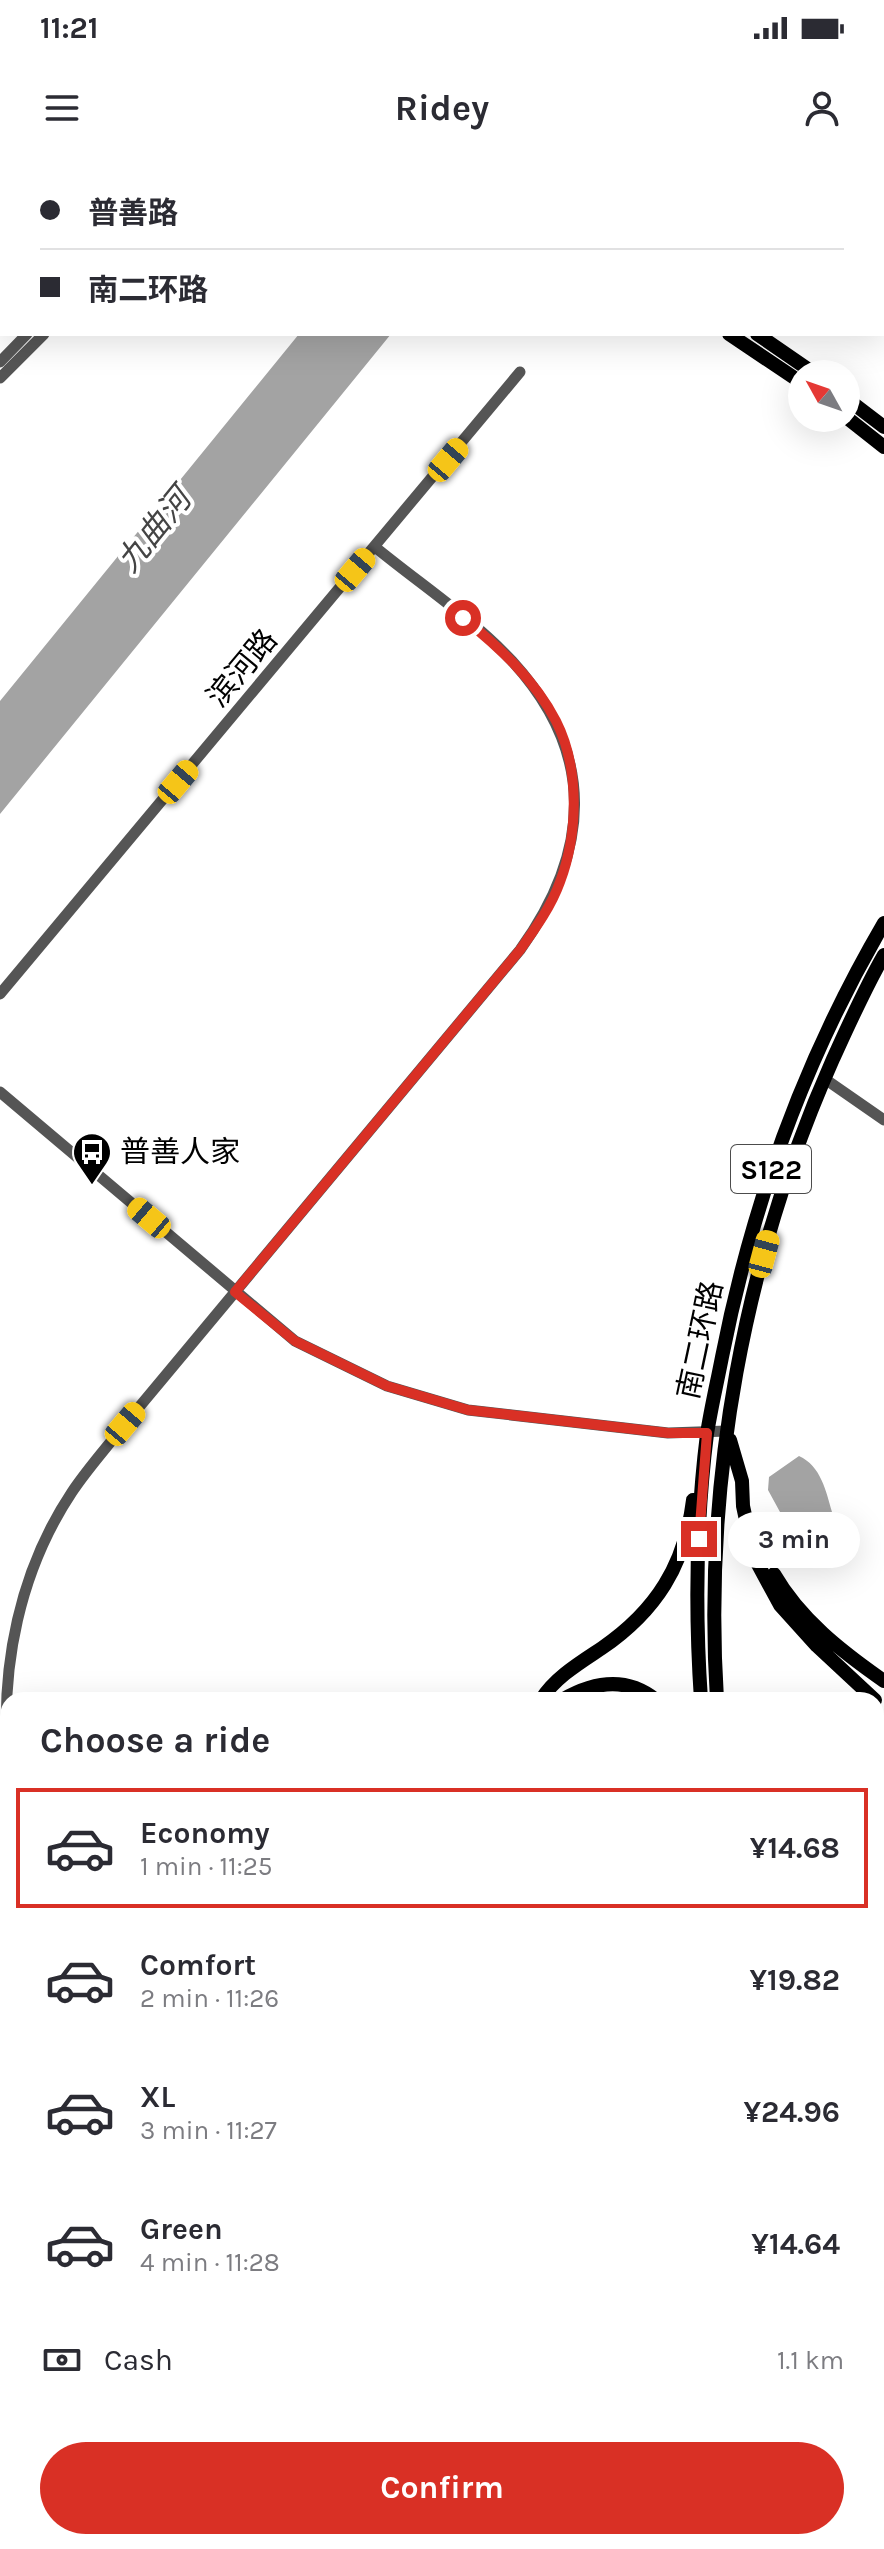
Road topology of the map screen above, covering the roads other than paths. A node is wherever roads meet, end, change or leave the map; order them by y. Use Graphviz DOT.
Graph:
graph roads {
  1 [pos="25,336"];
  2 [pos="42,336"];
  3 [pos="732,336"];
  4 [pos="760,336"];
  5 [pos="795,360"];
  6 [pos="0,362"];
  7 [pos="520,372"];
  8 [pos="788,374"];
  9 [pos="0,378"];
  10 [pos="860,409"];
  11 [pos="884,427"];
  12 [pos="860,428"];
  13 [pos="884,447"];
  14 [pos="375,547"];
  15 [pos="884,923"];
  16 [pos="884,955"];
  17 [pos="0,994"];
  18 [pos="825,1079"];
  19 [pos="0,1092"];
  20 [pos="884,1120"];
  21 [pos="235,1292"];
  22 [pos="727,1431"];
  23 [pos="707,1433"];
  24 [pos="820,1640"];
  25 [pos="882,1680"];
  26 [pos="3,1692"];
  27 [pos="546,1692"];
  28 [pos="577,1692"];
  29 [pos="643,1692"];
  30 [pos="700,1692"];
  31 [pos="717,1692"];
  32 [pos="867,1692"];
  1 -- 6 [label="street"];
  2 -- 9 [label="street"];
  3 -- 8 [label="main road"];
  4 -- 5 [label="main road"];
  7 -- 14 [label="street, 滨河路"];
  10 -- 11 [label="main road"];
  12 -- 13 [label="main road"];
  14 -- 17 [label="street, 滨河路"];
  14 -- 21 [label="street"];
  15 -- 23 [label="main road, 南二环路 / S122"];
  16 -- 18 [label="main road, 南二环路 / S122"];
  18 -- 20 [label="street"];
  18 -- 22 [label="main road, 南二环路 / S122"];
  19 -- 21 [label="street"];
  21 -- 23 [label="street"];
  21 -- 26 [label="street"];
  22 -- 23 [label="street"];
  22 -- 24 [label="main road"];
  22 -- 31 [label="main road, 南二环路 / S122"];
  23 -- 27 [label="main road"];
  23 -- 30 [label="main road, 南二环路 / S122"];
  24 -- 25 [label="main road"];
  24 -- 32 [label="main road"];
  28 -- 29 [label="main road"];
}
